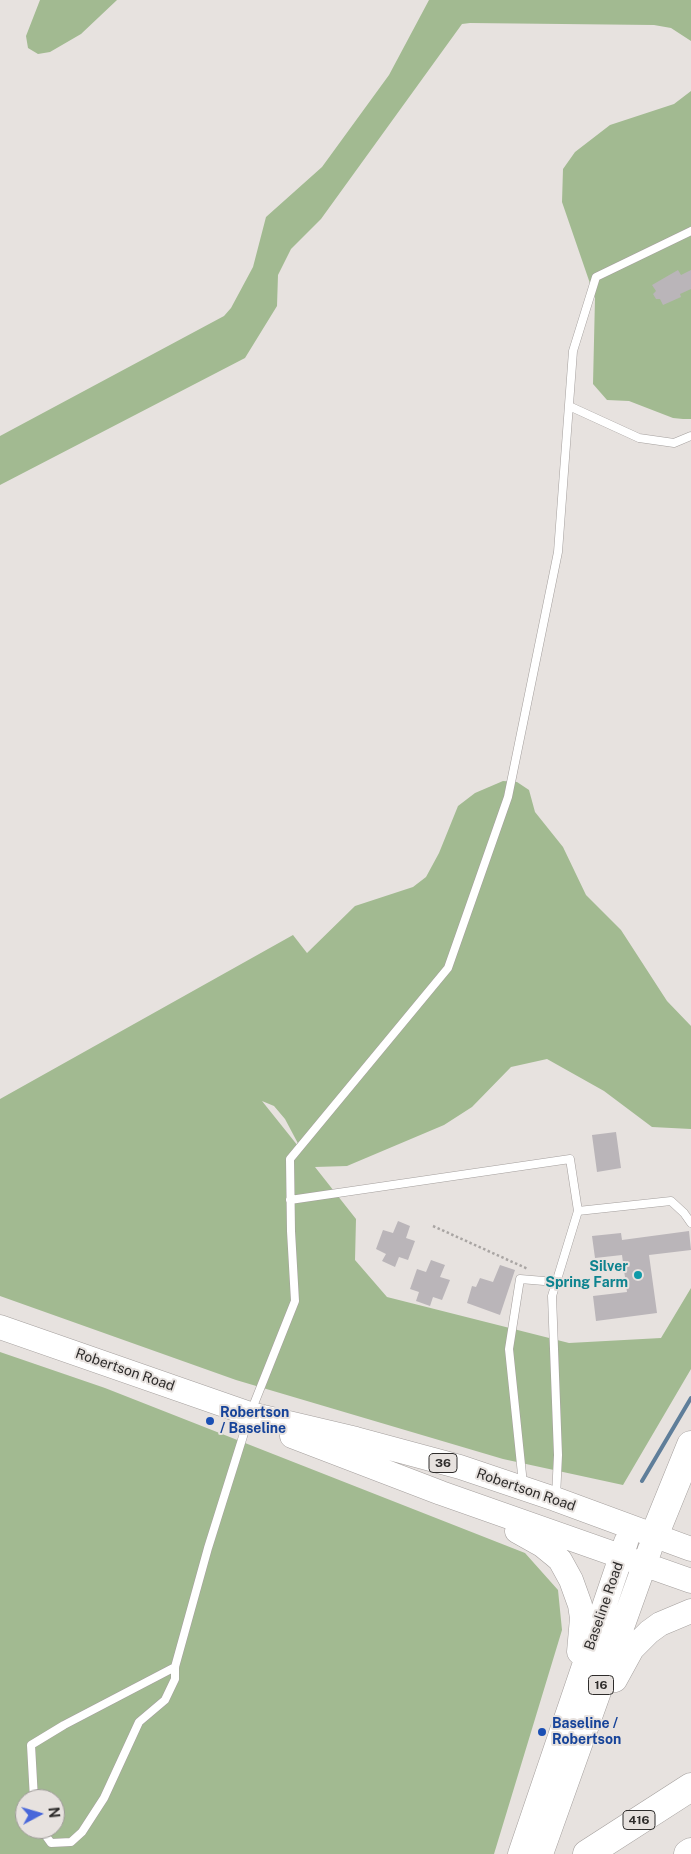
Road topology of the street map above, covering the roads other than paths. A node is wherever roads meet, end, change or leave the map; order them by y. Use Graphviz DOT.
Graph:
graph roads {
  1 [pos="691,231"];
  2 [pos="569,406"];
  3 [pos="691,436"];
  4 [pos="290,1200"];
  5 [pos="578,1211"];
  6 [pos="691,1223"];
  7 [pos="556,1282"];
  8 [pos="0,1326"];
  9 [pos="250,1414"];
  10 [pos="691,1446"];
  11 [pos="524,1489"];
  12 [pos="442,1493"];
  13 [pos="555,1500"];
  14 [pos="643,1532"];
  15 [pos="691,1549"];
  16 [pos="622,1556"];
  17 [pos="644,1565"];
  18 [pos="691,1581"];
  19 [pos="691,1611"];
  20 [pos="176,1668"];
  21 [pos="570,1705"];
  22 [pos="691,1786"];
  23 [pos="33,1789"];
  24 [pos="558,1804"];
  25 [pos="48,1839"];
  26 [pos="520,1854"];
  27 [pos="541,1854"];
  28 [pos="587,1854"];
  1 -- 2 [label="lane"];
  2 -- 3 [label="lane"];
  2 -- 4 [label="lane"];
  4 -- 5 [label="lane"];
  4 -- 9 [label="lane"];
  5 -- 6 [label="lane"];
  5 -- 7 [label="lane"];
  7 -- 11 [label="lane"];
  7 -- 13 [label="lane"];
  8 -- 9 [label="main road, Robertson Road / 36"];
  9 -- 11 [label="main road, Robertson Road / 36"];
  9 -- 12 [label="main road, Robertson Road / 36"];
  9 -- 20 [label="lane"];
  10 -- 14 [label="highway"];
  11 -- 13 [label="main road, Robertson Road / 36"];
  12 -- 16 [label="main road, Robertson Road / 36"];
  12 -- 21 [label="main road"];
  13 -- 14 [label="main road, Robertson Road / 36"];
  14 -- 15 [label="main road, Robertson Road"];
  14 -- 16 [label="main road, Baseline Road / 16"];
  14 -- 17 [label="main road, Baseline Road / 16"];
  16 -- 17 [label="main road, Robertson Road / 36"];
  16 -- 21 [label="main road, Baseline Road / 16"];
  17 -- 18 [label="main road, Robertson Road"];
  17 -- 24 [label="main road, Baseline Road / 16"];
  19 -- 24 [label="main road"];
  20 -- 23 [label="lane"];
  20 -- 25 [label="lane"];
  21 -- 26 [label="main road, Baseline Road / 16"];
  22 -- 28 [label="highway, 416"];
  24 -- 27 [label="main road, Baseline Road / 16"];
}
